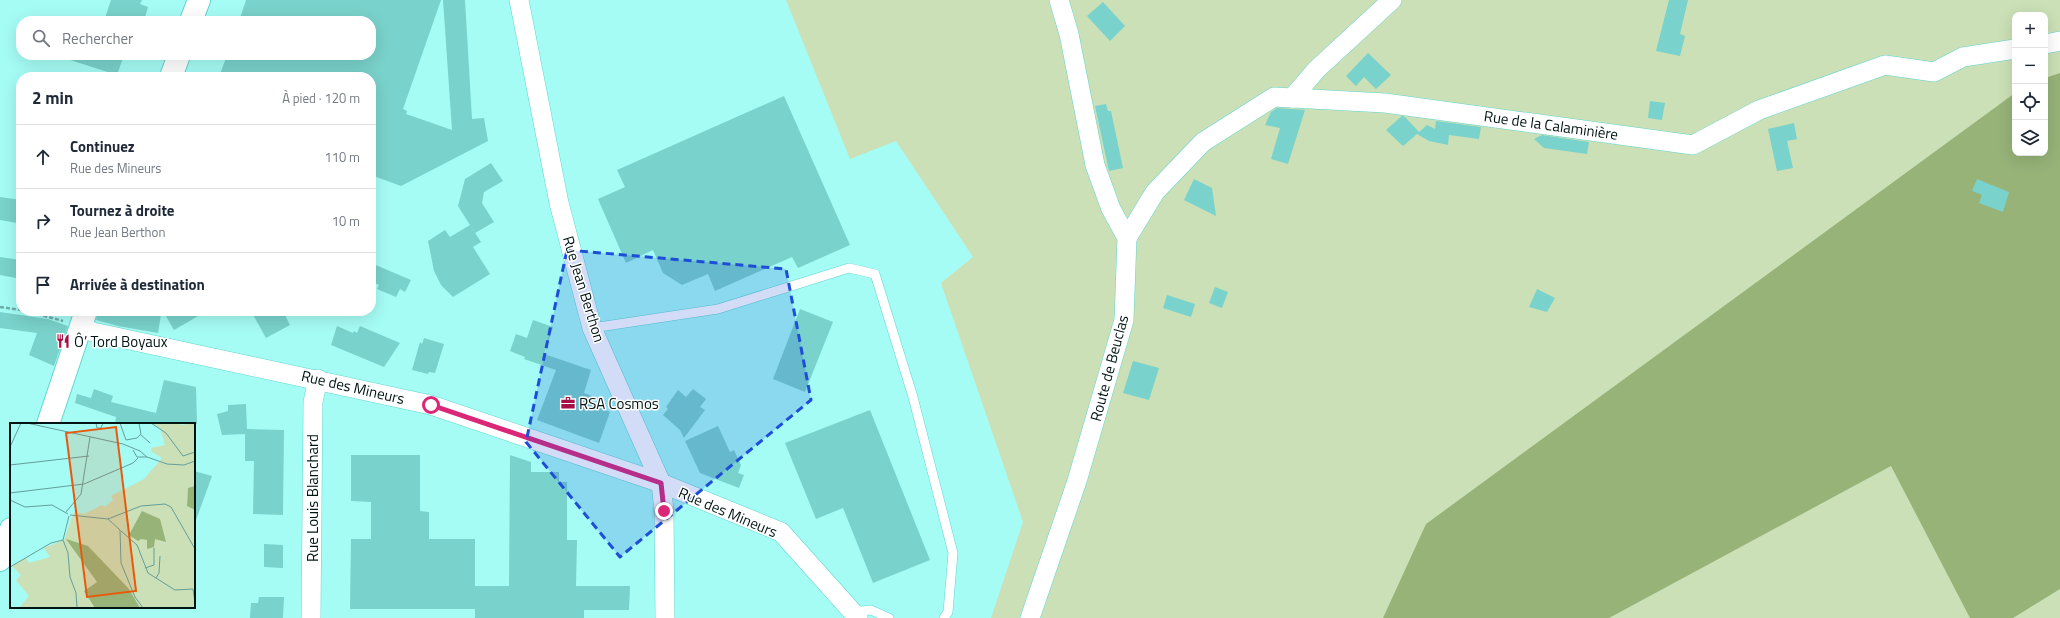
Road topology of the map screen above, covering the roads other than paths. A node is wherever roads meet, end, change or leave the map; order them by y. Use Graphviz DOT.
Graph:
graph roads {
  1 [pos="199,0"];
  2 [pos="519,0"];
  3 [pos="1059,0"];
  4 [pos="1392,0"];
  5 [pos="193,16"];
  6 [pos="2060,40"];
  7 [pos="2048,43"];
  8 [pos="2012,49"];
  9 [pos="177,60"];
  10 [pos="173,72"];
  11 [pos="1292,98"];
  12 [pos="1127,238"];
  13 [pos="84,319"];
  14 [pos="592,328"];
  15 [pos="318,379"];
  16 [pos="48,423"];
  17 [pos="661,483"];
  18 [pos="856,615"];
  19 [pos="311,618"];
  20 [pos="665,618"];
  21 [pos="890,618"];
  22 [pos="944,618"];
  23 [pos="1030,618"];
  1 -- 5 [label="main road"];
  2 -- 14 [label="street, Rue Jean Berthon"];
  3 -- 12 [label="street"];
  4 -- 11 [label="street"];
  6 -- 7 [label="street"];
  8 -- 11 [label="street, Rue de la Calaminière"];
  9 -- 10 [label="main road"];
  11 -- 12 [label="street, Rue de la Calaminière"];
  12 -- 23 [label="street, Route de Beuclas"];
  13 -- 15 [label="street, Rue des Mineurs"];
  13 -- 16 [label="main road"];
  14 -- 17 [label="street, Rue Jean Berthon"];
  14 -- 22 [label="lane"];
  15 -- 17 [label="street, Rue des Mineurs"];
  15 -- 19 [label="street, Rue Louis Blanchard"];
  17 -- 18 [label="street, Rue des Mineurs"];
  17 -- 20 [label="street, Rue Jean Berthon"];
  18 -- 21 [label="lane"];
}
